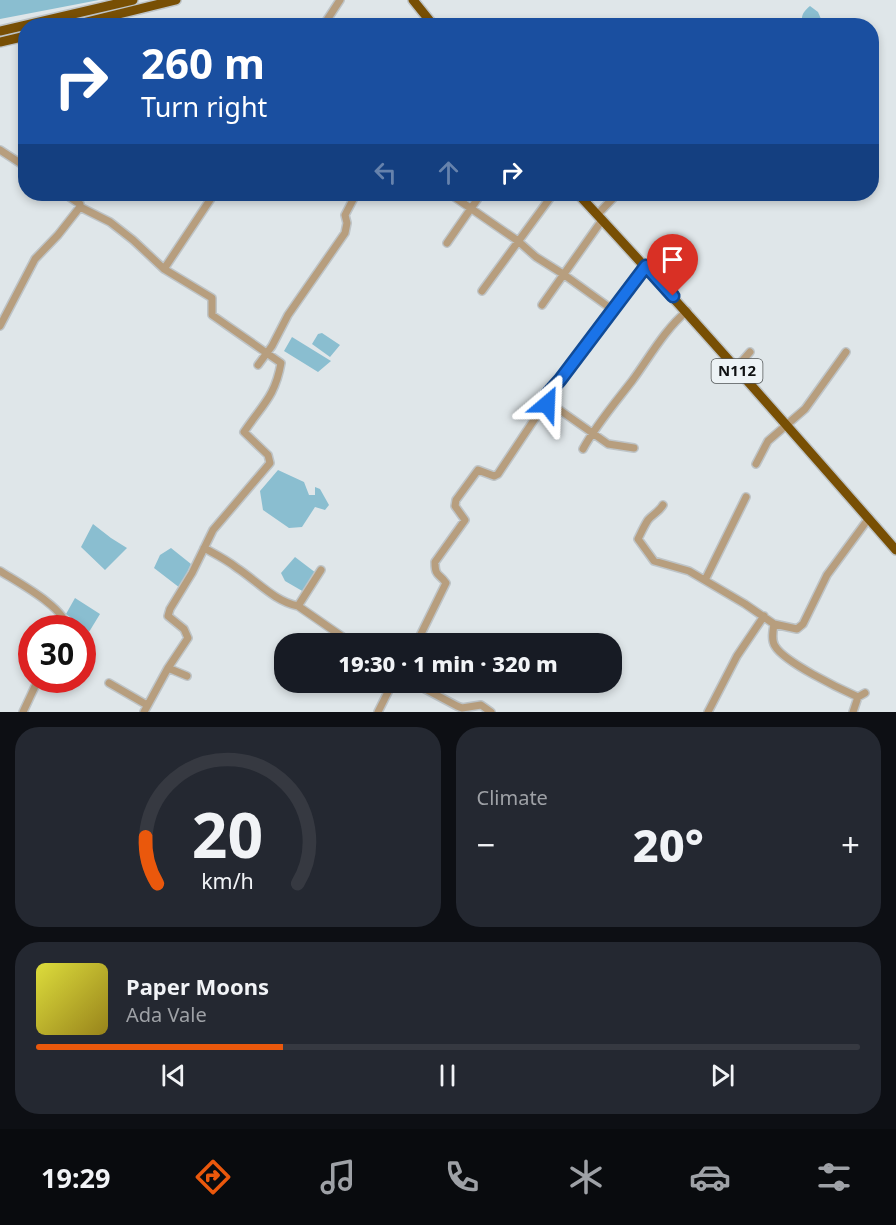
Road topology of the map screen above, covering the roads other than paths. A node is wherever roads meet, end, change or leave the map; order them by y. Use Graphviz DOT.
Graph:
graph roads {
  1 [pos="133,0"];
  2 [pos="176,0"];
  3 [pos="340,0"];
  4 [pos="413,0"];
  5 [pos="56,18"];
  6 [pos="103,18"];
  7 [pos="328,18"];
  8 [pos="428,18"];
  9 [pos="18,27"];
  10 [pos="0,31"];
  11 [pos="18,38"];
  12 [pos="0,42"];
  13 [pos="0,150"];
  14 [pos="18,162"];
  15 [pos="76,201"];
  16 [pos="209,201"];
  17 [pos="352,201"];
  18 [pos="459,201"];
  19 [pos="476,201"];
  20 [pos="548,201"];
  21 [pos="584,201"];
  22 [pos="613,201"];
  23 [pos="80,207"];
  24 [pos="470,209"];
  25 [pos="600,218"];
  26 [pos="518,241"];
  27 [pos="447,243"];
  28 [pos="646,266"];
  29 [pos="165,269"];
  30 [pos="563,274"];
  31 [pos="482,291"];
  32 [pos="542,305"];
  33 [pos="614,310"];
  34 [pos="687,311"];
  35 [pos="0,326"];
  36 [pos="268,352"];
  37 [pos="750,352"];
  38 [pos="846,352"];
  39 [pos="258,365"];
  40 [pos="735,369"];
  41 [pos="545,405"];
  42 [pos="787,426"];
  43 [pos="592,433"];
  44 [pos="634,448"];
  45 [pos="583,449"];
  46 [pos="756,465"];
  47 [pos="746,497"];
  48 [pos="663,506"];
  49 [pos="868,518"];
  50 [pos="204,548"];
  51 [pos="896,550"];
  52 [pos="321,570"];
  53 [pos="0,571"];
  54 [pos="705,580"];
  55 [pos="298,606"];
  56 [pos="60,615"];
  57 [pos="764,616"];
  58 [pos="774,624"];
  59 [pos="337,633"];
  60 [pos="422,633"];
  61 [pos="168,668"];
  62 [pos="187,676"];
  63 [pos="110,683"];
  64 [pos="32,693"];
  65 [pos="388,693"];
  66 [pos="431,693"];
  67 [pos="145,709"];
  68 [pos="460,710"];
  69 [pos="22,712"];
  70 [pos="378,712"];
  71 [pos="491,712"];
  72 [pos="708,712"];
  73 [pos="853,712"];
  1 -- 5 [label="highway"];
  2 -- 6 [label="highway"];
  3 -- 7 [label="street"];
  4 -- 8 [label="highway"];
  9 -- 10 [label="highway"];
  11 -- 12 [label="highway"];
  13 -- 14 [label="street"];
  15 -- 23 [label="street"];
  16 -- 29 [label="street"];
  17 -- 36 [label="street"];
  18 -- 24 [label="street"];
  19 -- 24 [label="street"];
  20 -- 26 [label="street"];
  21 -- 25 [label="highway, N112"];
  22 -- 25 [label="street"];
  23 -- 29 [label="street"];
  23 -- 35 [label="street"];
  24 -- 26 [label="street"];
  24 -- 27 [label="street"];
  25 -- 28 [label="highway, N112"];
  25 -- 30 [label="street"];
  26 -- 30 [label="street"];
  26 -- 31 [label="street"];
  28 -- 33 [label="street"];
  28 -- 34 [label="highway, N112"];
  29 -- 36 [label="street"];
  30 -- 32 [label="street"];
  30 -- 33 [label="street"];
  33 -- 41 [label="street"];
  34 -- 40 [label="highway, N112"];
  34 -- 43 [label="street"];
  36 -- 39 [label="street"];
  36 -- 50 [label="street"];
  37 -- 40 [label="street"];
  38 -- 42 [label="street"];
  40 -- 42 [label="highway, N112"];
  41 -- 43 [label="street"];
  41 -- 60 [label="street"];
  42 -- 46 [label="street"];
  42 -- 49 [label="highway, N112"];
  43 -- 44 [label="street"];
  43 -- 45 [label="street"];
  47 -- 54 [label="street"];
  48 -- 54 [label="street"];
  49 -- 51 [label="highway, N112"];
  49 -- 58 [label="street"];
  50 -- 55 [label="street"];
  50 -- 61 [label="street"];
  52 -- 55 [label="street"];
  53 -- 56 [label="street"];
  54 -- 57 [label="street"];
  55 -- 59 [label="street"];
  57 -- 58 [label="street"];
  57 -- 72 [label="street"];
  58 -- 73 [label="street"];
  61 -- 62 [label="street"];
  61 -- 67 [label="street"];
  63 -- 67 [label="street"];
  64 -- 69 [label="street"];
  65 -- 70 [label="street"];
  66 -- 68 [label="street"];
  68 -- 71 [label="street"];
}
